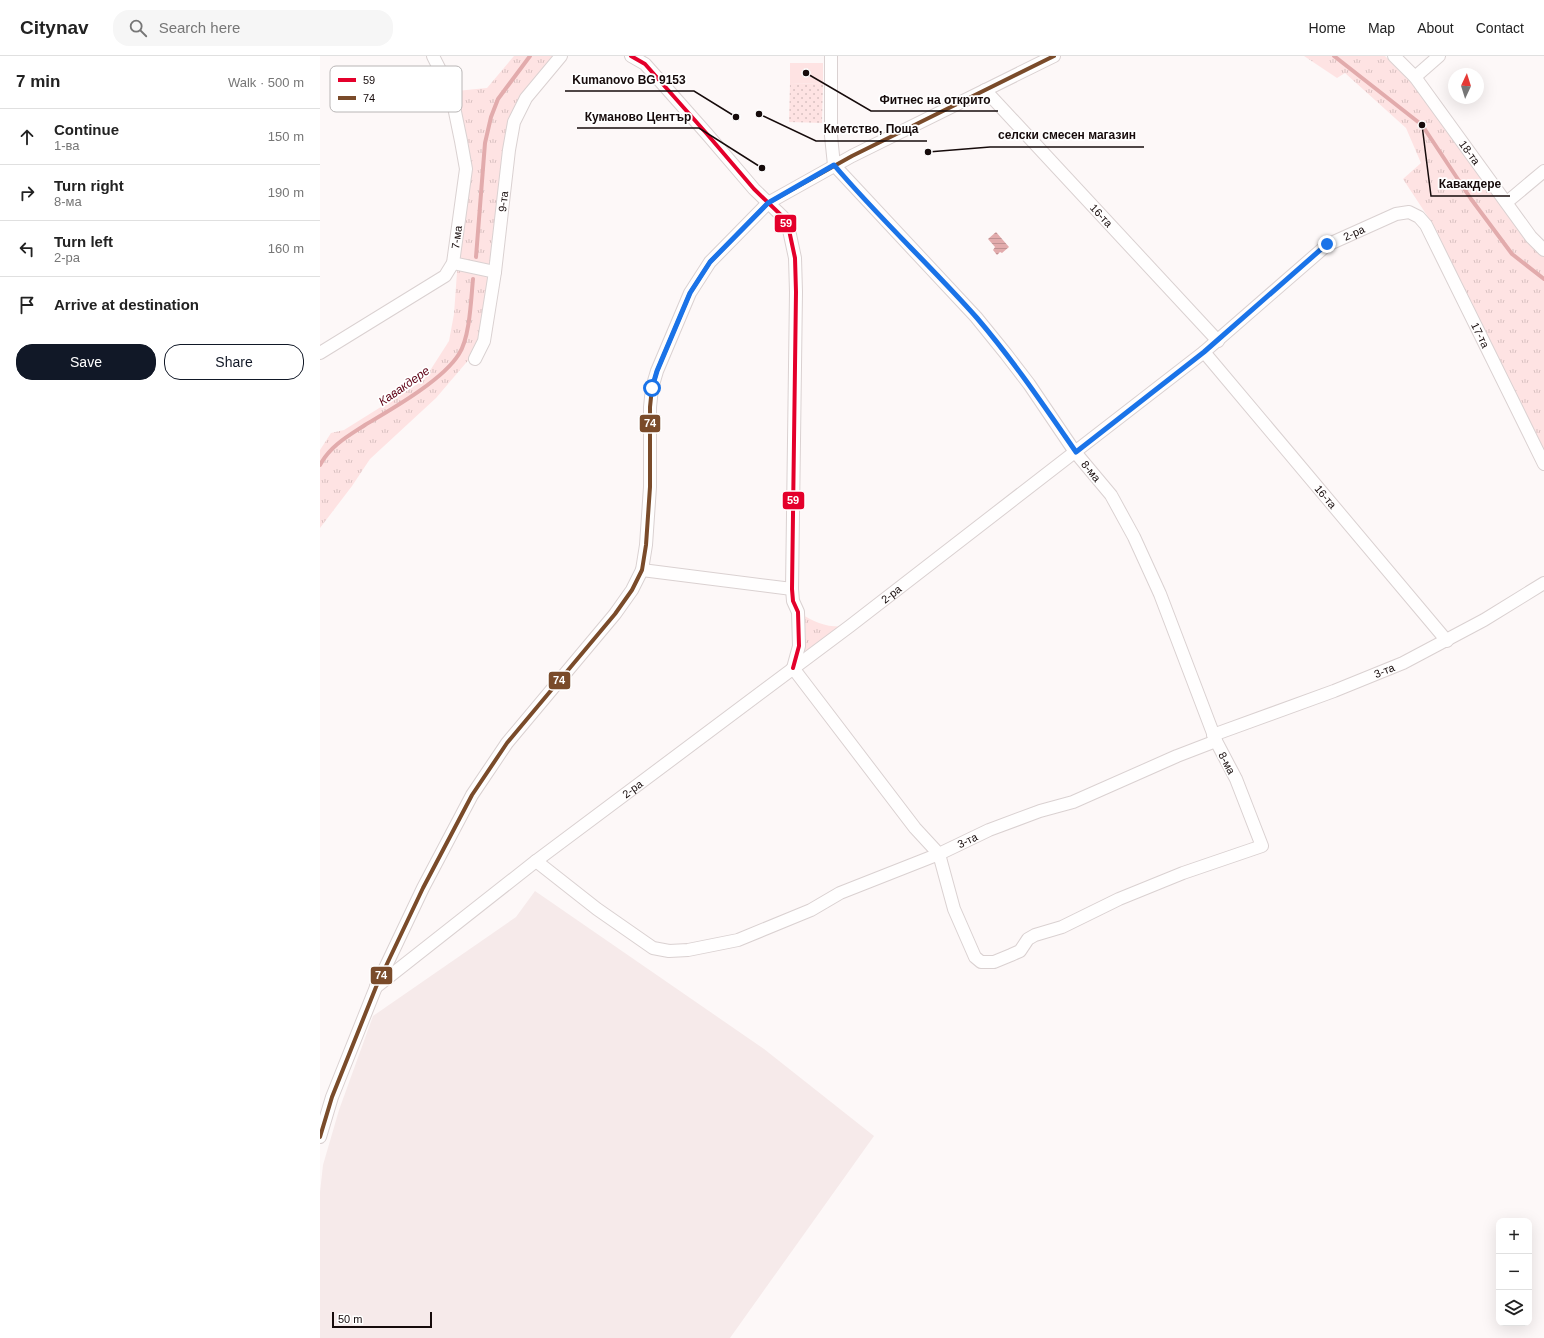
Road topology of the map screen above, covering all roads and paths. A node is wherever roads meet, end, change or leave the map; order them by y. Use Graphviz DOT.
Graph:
graph roads {
  1 [pos="433,56"];
  2 [pos="562,56"];
  3 [pos="631,56"];
  4 [pos="832,56"];
  5 [pos="1054,56"];
  6 [pos="1394,56"];
  7 [pos="1439,56"];
  8 [pos="648,60"];
  9 [pos="438,66"];
  10 [pos="1415,77"];
  11 [pos="985,90"];
  12 [pos="455,112"];
  13 [pos="834,165"];
  14 [pos="1544,171"];
  15 [pos="1507,202"];
  16 [pos="768,203"];
  17 [pos="1409,212"];
  18 [pos="1544,250"];
  19 [pos="453,263"];
  20 [pos="495,272"];
  21 [pos="1218,340"];
  22 [pos="1204,352"];
  23 [pos="320,354"];
  24 [pos="475,359"];
  25 [pos="1076,452"];
  26 [pos="1544,464"];
  27 [pos="642,570"];
  28 [pos="1544,583"];
  29 [pos="792,589"];
  30 [pos="1447,641"];
  31 [pos="793,668"];
  32 [pos="1214,738"];
  33 [pos="939,854"];
  34 [pos="536,860"];
  35 [pos="376,987"];
  36 [pos="320,1137"];
  1 -- 9 [label="street, 7-ма"];
  2 -- 20 [label="street, 9-та"];
  3 -- 8 [label="street"];
  4 -- 13 [label="street"];
  5 -- 11 [label="street"];
  6 -- 10 [label="street, 18-та"];
  7 -- 10 [label="street"];
  8 -- 16 [label="street"];
  10 -- 15 [label="street, 18-та"];
  11 -- 13 [label="street"];
  11 -- 21 [label="street, 16-та"];
  12 -- 19 [label="street, 7-ма"];
  13 -- 16 [label="street"];
  13 -- 25 [label="street, 8-ма"];
  14 -- 15 [label="street"];
  15 -- 18 [label="street, 18-та"];
  16 -- 27 [label="street"];
  16 -- 29 [label="street"];
  17 -- 21 [label="street, 2-ра"];
  17 -- 26 [label="street, 17-та"];
  19 -- 20 [label="street"];
  19 -- 23 [label="street, 7-ма"];
  20 -- 24 [label="street, 9-та"];
  21 -- 22 [label="street, 2-ра"];
  22 -- 25 [label="street, 2-ра"];
  22 -- 30 [label="street, 16-та"];
  25 -- 31 [label="street, 2-ра"];
  25 -- 32 [label="street, 8-ма"];
  27 -- 29 [label="street"];
  27 -- 35 [label="street"];
  28 -- 30 [label="street, 3-та"];
  29 -- 31 [label="street"];
  30 -- 32 [label="street, 3-та"];
  31 -- 33 [label="street"];
  31 -- 34 [label="street, 2-ра"];
  32 -- 33 [label="street, 3-та"];
  32 -- 33 [label="street, 8-ма"];
  33 -- 34 [label="street, 3-та"];
  34 -- 35 [label="street, 2-ра"];
  35 -- 36 [label="street"];
}
